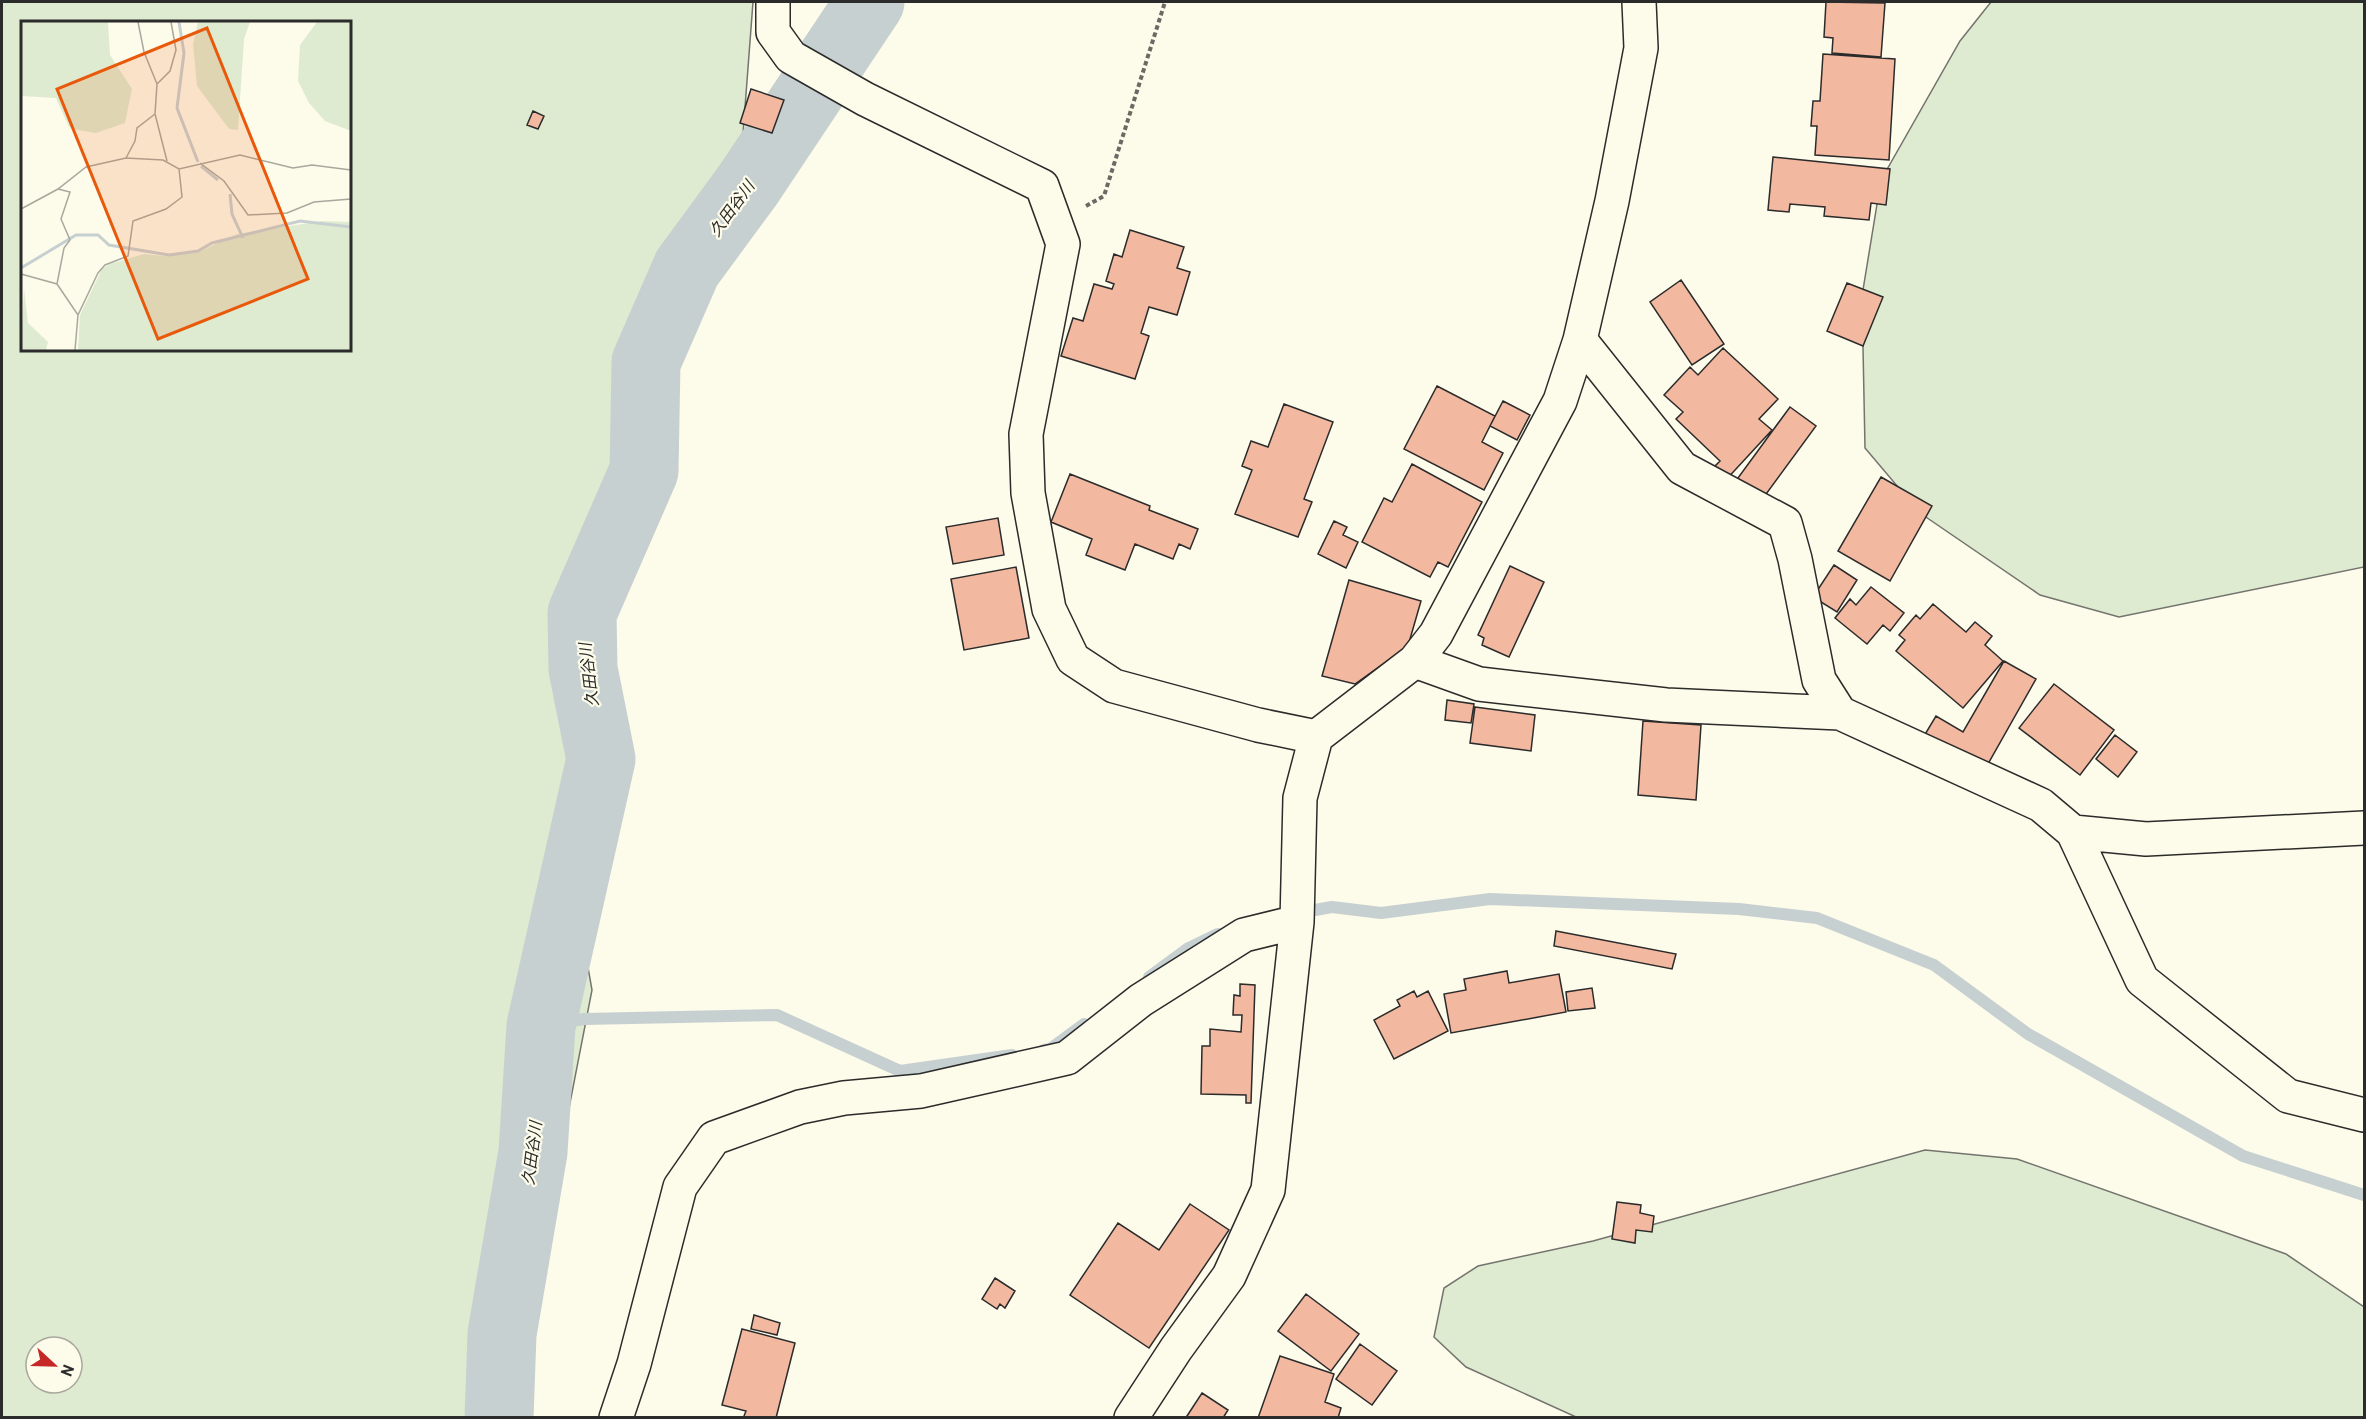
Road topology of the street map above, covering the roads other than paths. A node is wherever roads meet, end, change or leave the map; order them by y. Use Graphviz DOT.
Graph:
graph roads {
  1 [pos="773,2"];
  2 [pos="1638,2"];
  3 [pos="1580,340"];
  4 [pos="1415,661"];
  5 [pos="1840,713"];
  6 [pos="1316,737"];
  7 [pos="2364,828"];
  8 [pos="2073,832"];
  9 [pos="1297,922"];
  10 [pos="2364,1116"];
  11 [pos="616,1418"];
  12 [pos="1131,1418"];
  1 -- 6 [label="street"];
  2 -- 3 [label="street"];
  3 -- 4 [label="street"];
  3 -- 5 [label="street"];
  4 -- 5 [label="street"];
  4 -- 6 [label="street"];
  5 -- 8 [label="street"];
  6 -- 9 [label="street"];
  7 -- 8 [label="street"];
  8 -- 10 [label="street"];
  9 -- 11 [label="street"];
  9 -- 12 [label="street"];
}
